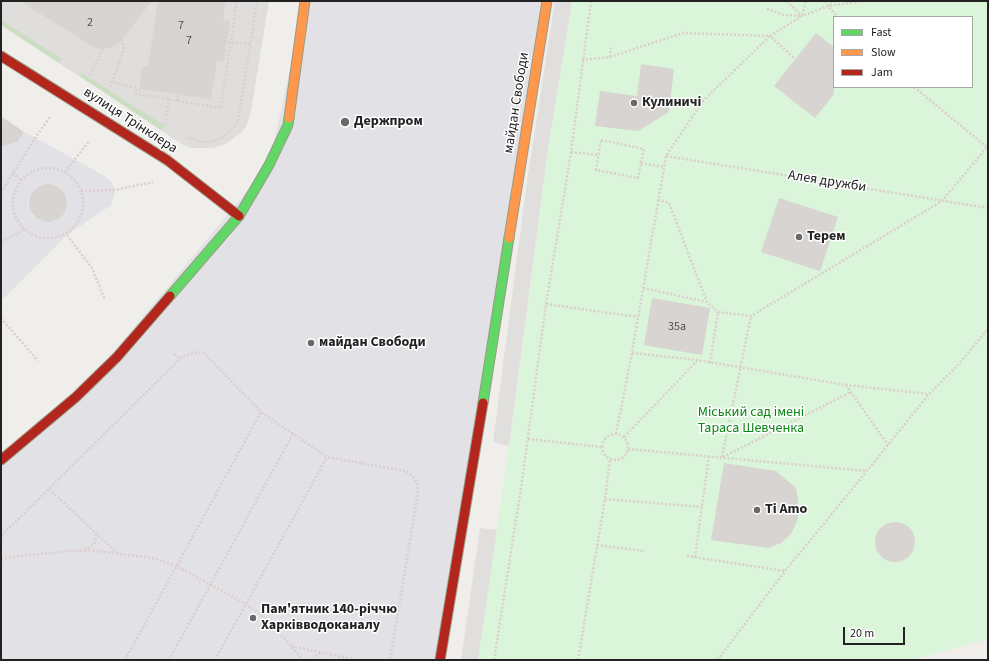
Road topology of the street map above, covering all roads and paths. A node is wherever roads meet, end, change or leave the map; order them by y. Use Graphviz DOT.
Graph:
graph roads {
  1 [pos="237,1"];
  2 [pos="257,1"];
  3 [pos="306,1"];
  4 [pos="547,1"];
  5 [pos="591,1"];
  6 [pos="787,1"];
  7 [pos="806,1"];
  8 [pos="825,1"];
  9 [pos="832,1"];
  10 [pos="865,1"];
  11 [pos="828,6"];
  12 [pos="767,9"];
  13 [pos="802,16"];
  14 [pos="837,16"];
  15 [pos="770,36"];
  16 [pos="122,39"];
  17 [pos="220,41"];
  18 [pos="231,42"];
  19 [pos="250,44"];
  20 [pos="611,48"];
  21 [pos="103,49"];
  22 [pos="1,56"];
  23 [pos="610,57"];
  24 [pos="795,59"];
  25 [pos="582,60"];
  26 [pos="90,75"];
  27 [pos="112,82"];
  28 [pos="110,87"];
  29 [pos="915,88"];
  30 [pos="178,94"];
  31 [pos="169,100"];
  32 [pos="177,101"];
  33 [pos="50,117"];
  34 [pos="165,124"];
  35 [pos="187,138"];
  36 [pos="89,141"];
  37 [pos="988,147"];
  38 [pos="570,152"];
  39 [pos="599,155"];
  40 [pos="666,156"];
  41 [pos="641,163"];
  42 [pos="664,167"];
  43 [pos="65,172"];
  44 [pos="13,173"];
  45 [pos="21,180"];
  46 [pos="152,182"];
  47 [pos="81,191"];
  48 [pos="1,193"];
  49 [pos="658,200"];
  50 [pos="942,201"];
  51 [pos="988,208"];
  52 [pos="239,216"];
  53 [pos="24,230"];
  54 [pos="67,235"];
  55 [pos="1,242"];
  56 [pos="643,288"];
  57 [pos="105,300"];
  58 [pos="707,302"];
  59 [pos="546,304"];
  60 [pos="718,312"];
  61 [pos="751,316"];
  62 [pos="638,317"];
  63 [pos="1,318"];
  64 [pos="988,329"];
  65 [pos="632,353"];
  66 [pos="174,354"];
  67 [pos="180,359"];
  68 [pos="697,360"];
  69 [pos="38,361"];
  70 [pos="710,363"];
  71 [pos="741,368"];
  72 [pos="846,385"];
  73 [pos="851,392"];
  74 [pos="929,394"];
  75 [pos="261,412"];
  76 [pos="293,434"];
  77 [pos="616,434"];
  78 [pos="624,437"];
  79 [pos="528,439"];
  80 [pos="888,445"];
  81 [pos="602,448"];
  82 [pos="628,449"];
  83 [pos="327,456"];
  84 [pos="709,456"];
  85 [pos="722,457"];
  86 [pos="610,459"];
  87 [pos="1,460"];
  88 [pos="867,471"];
  89 [pos="418,474"];
  90 [pos="413,477"];
  91 [pos="49,489"];
  92 [pos="605,499"];
  93 [pos="702,507"];
  94 [pos="95,532"];
  95 [pos="1,536"];
  96 [pos="597,545"];
  97 [pos="82,551"];
  98 [pos="645,551"];
  99 [pos="116,553"];
  100 [pos="687,556"];
  101 [pos="695,557"];
  102 [pos="1,559"];
  103 [pos="176,566"];
  104 [pos="785,570"];
  105 [pos="210,585"];
  106 [pos="246,604"];
  107 [pos="291,646"];
  108 [pos="322,652"];
  109 [pos="124,660"];
  110 [pos="169,660"];
  111 [pos="215,660"];
  112 [pos="303,660"];
  113 [pos="314,660"];
  114 [pos="357,660"];
  115 [pos="390,660"];
  116 [pos="440,660"];
  117 [pos="494,660"];
  118 [pos="578,660"];
  119 [pos="713,660"];
  1 -- 18 [label="path"];
  2 -- 19 [label="path"];
  3 -- 52 [label="main road"];
  4 -- 116 [label="main road, майдан Свободи"];
  5 -- 25 [label="path"];
  6 -- 13 [label="path"];
  7 -- 13 [label="path"];
  8 -- 11 [label="path"];
  9 -- 11 [label="path"];
  10 -- 11 [label="path"];
  11 -- 13 [label="path"];
  11 -- 14 [label="path"];
  12 -- 13 [label="path"];
  13 -- 15 [label="path"];
  15 -- 23 [label="path"];
  15 -- 24 [label="path"];
  15 -- 40 [label="path"];
  16 -- 27 [label="path"];
  17 -- 18 [label="path"];
  18 -- 19 [label="path"];
  18 -- 32 [label="path"];
  19 -- 35 [label="path"];
  20 -- 23 [label="path"];
  21 -- 26 [label="path"];
  22 -- 52 [label="main road, вулиця Трінклера"];
  23 -- 25 [label="path"];
  25 -- 38 [label="path"];
  27 -- 28 [label="path"];
  27 -- 31 [label="path"];
  29 -- 37 [label="path"];
  30 -- 32 [label="path"];
  31 -- 32 [label="path"];
  31 -- 34 [label="path"];
  33 -- 44 [label="path"];
  36 -- 43 [label="path"];
  37 -- 50 [label="path"];
  38 -- 39 [label="path"];
  38 -- 59 [label="path"];
  39 -- 41 [label="path"];
  39 -- 41 [label="path"];
  40 -- 42 [label="path"];
  40 -- 50 [label="path, Алея дружби"];
  41 -- 42 [label="path"];
  42 -- 49 [label="path"];
  43 -- 45 [label="path"];
  43 -- 47 [label="path"];
  44 -- 45 [label="path"];
  44 -- 48 [label="path"];
  45 -- 53 [label="path"];
  46 -- 47 [label="path"];
  47 -- 54 [label="path"];
  49 -- 56 [label="path"];
  49 -- 58 [label="path"];
  50 -- 51 [label="path, Алея дружби"];
  50 -- 61 [label="path"];
  52 -- 87 [label="main road"];
  53 -- 54 [label="path"];
  53 -- 55 [label="path"];
  54 -- 57 [label="path"];
  56 -- 58 [label="path"];
  56 -- 62 [label="path"];
  58 -- 60 [label="path"];
  59 -- 62 [label="path"];
  59 -- 79 [label="path"];
  60 -- 61 [label="path"];
  60 -- 70 [label="path"];
  61 -- 71 [label="path"];
  62 -- 65 [label="path"];
  63 -- 69 [label="path"];
  64 -- 74 [label="path"];
  65 -- 68 [label="path"];
  65 -- 77 [label="path"];
  66 -- 67 [label="path"];
  67 -- 75 [label="path"];
  67 -- 91 [label="path"];
  68 -- 70 [label="path"];
  68 -- 78 [label="path"];
  70 -- 71 [label="path"];
  71 -- 72 [label="path"];
  71 -- 85 [label="path"];
  72 -- 73 [label="path"];
  72 -- 74 [label="path"];
  73 -- 80 [label="path"];
  73 -- 85 [label="path"];
  74 -- 80 [label="path"];
  75 -- 76 [label="path"];
  75 -- 103 [label="path"];
  76 -- 83 [label="path"];
  76 -- 105 [label="path"];
  77 -- 78 [label="path"];
  77 -- 81 [label="path"];
  78 -- 82 [label="path"];
  79 -- 81 [label="path"];
  79 -- 117 [label="path"];
  80 -- 88 [label="path"];
  81 -- 86 [label="path"];
  82 -- 84 [label="path"];
  82 -- 86 [label="path"];
  83 -- 90 [label="path"];
  83 -- 106 [label="path"];
  84 -- 85 [label="path"];
  84 -- 93 [label="path"];
  85 -- 88 [label="path"];
  86 -- 92 [label="path"];
  88 -- 104 [label="path"];
  89 -- 90 [label="path"];
  90 -- 115 [label="path"];
  91 -- 94 [label="path"];
  91 -- 95 [label="path"];
  92 -- 93 [label="path"];
  92 -- 96 [label="path"];
  93 -- 101 [label="path"];
  94 -- 97 [label="path"];
  94 -- 99 [label="path"];
  96 -- 98 [label="path"];
  96 -- 118 [label="path"];
  97 -- 99 [label="path"];
  97 -- 102 [label="path"];
  99 -- 103 [label="path"];
  100 -- 101 [label="path"];
  101 -- 104 [label="path"];
  103 -- 105 [label="path"];
  103 -- 109 [label="path"];
  104 -- 119 [label="path"];
  105 -- 106 [label="path"];
  105 -- 110 [label="path"];
  106 -- 107 [label="path"];
  106 -- 111 [label="path"];
  107 -- 108 [label="path"];
  107 -- 112 [label="path"];
  108 -- 113 [label="path"];
  108 -- 114 [label="path"];
}
